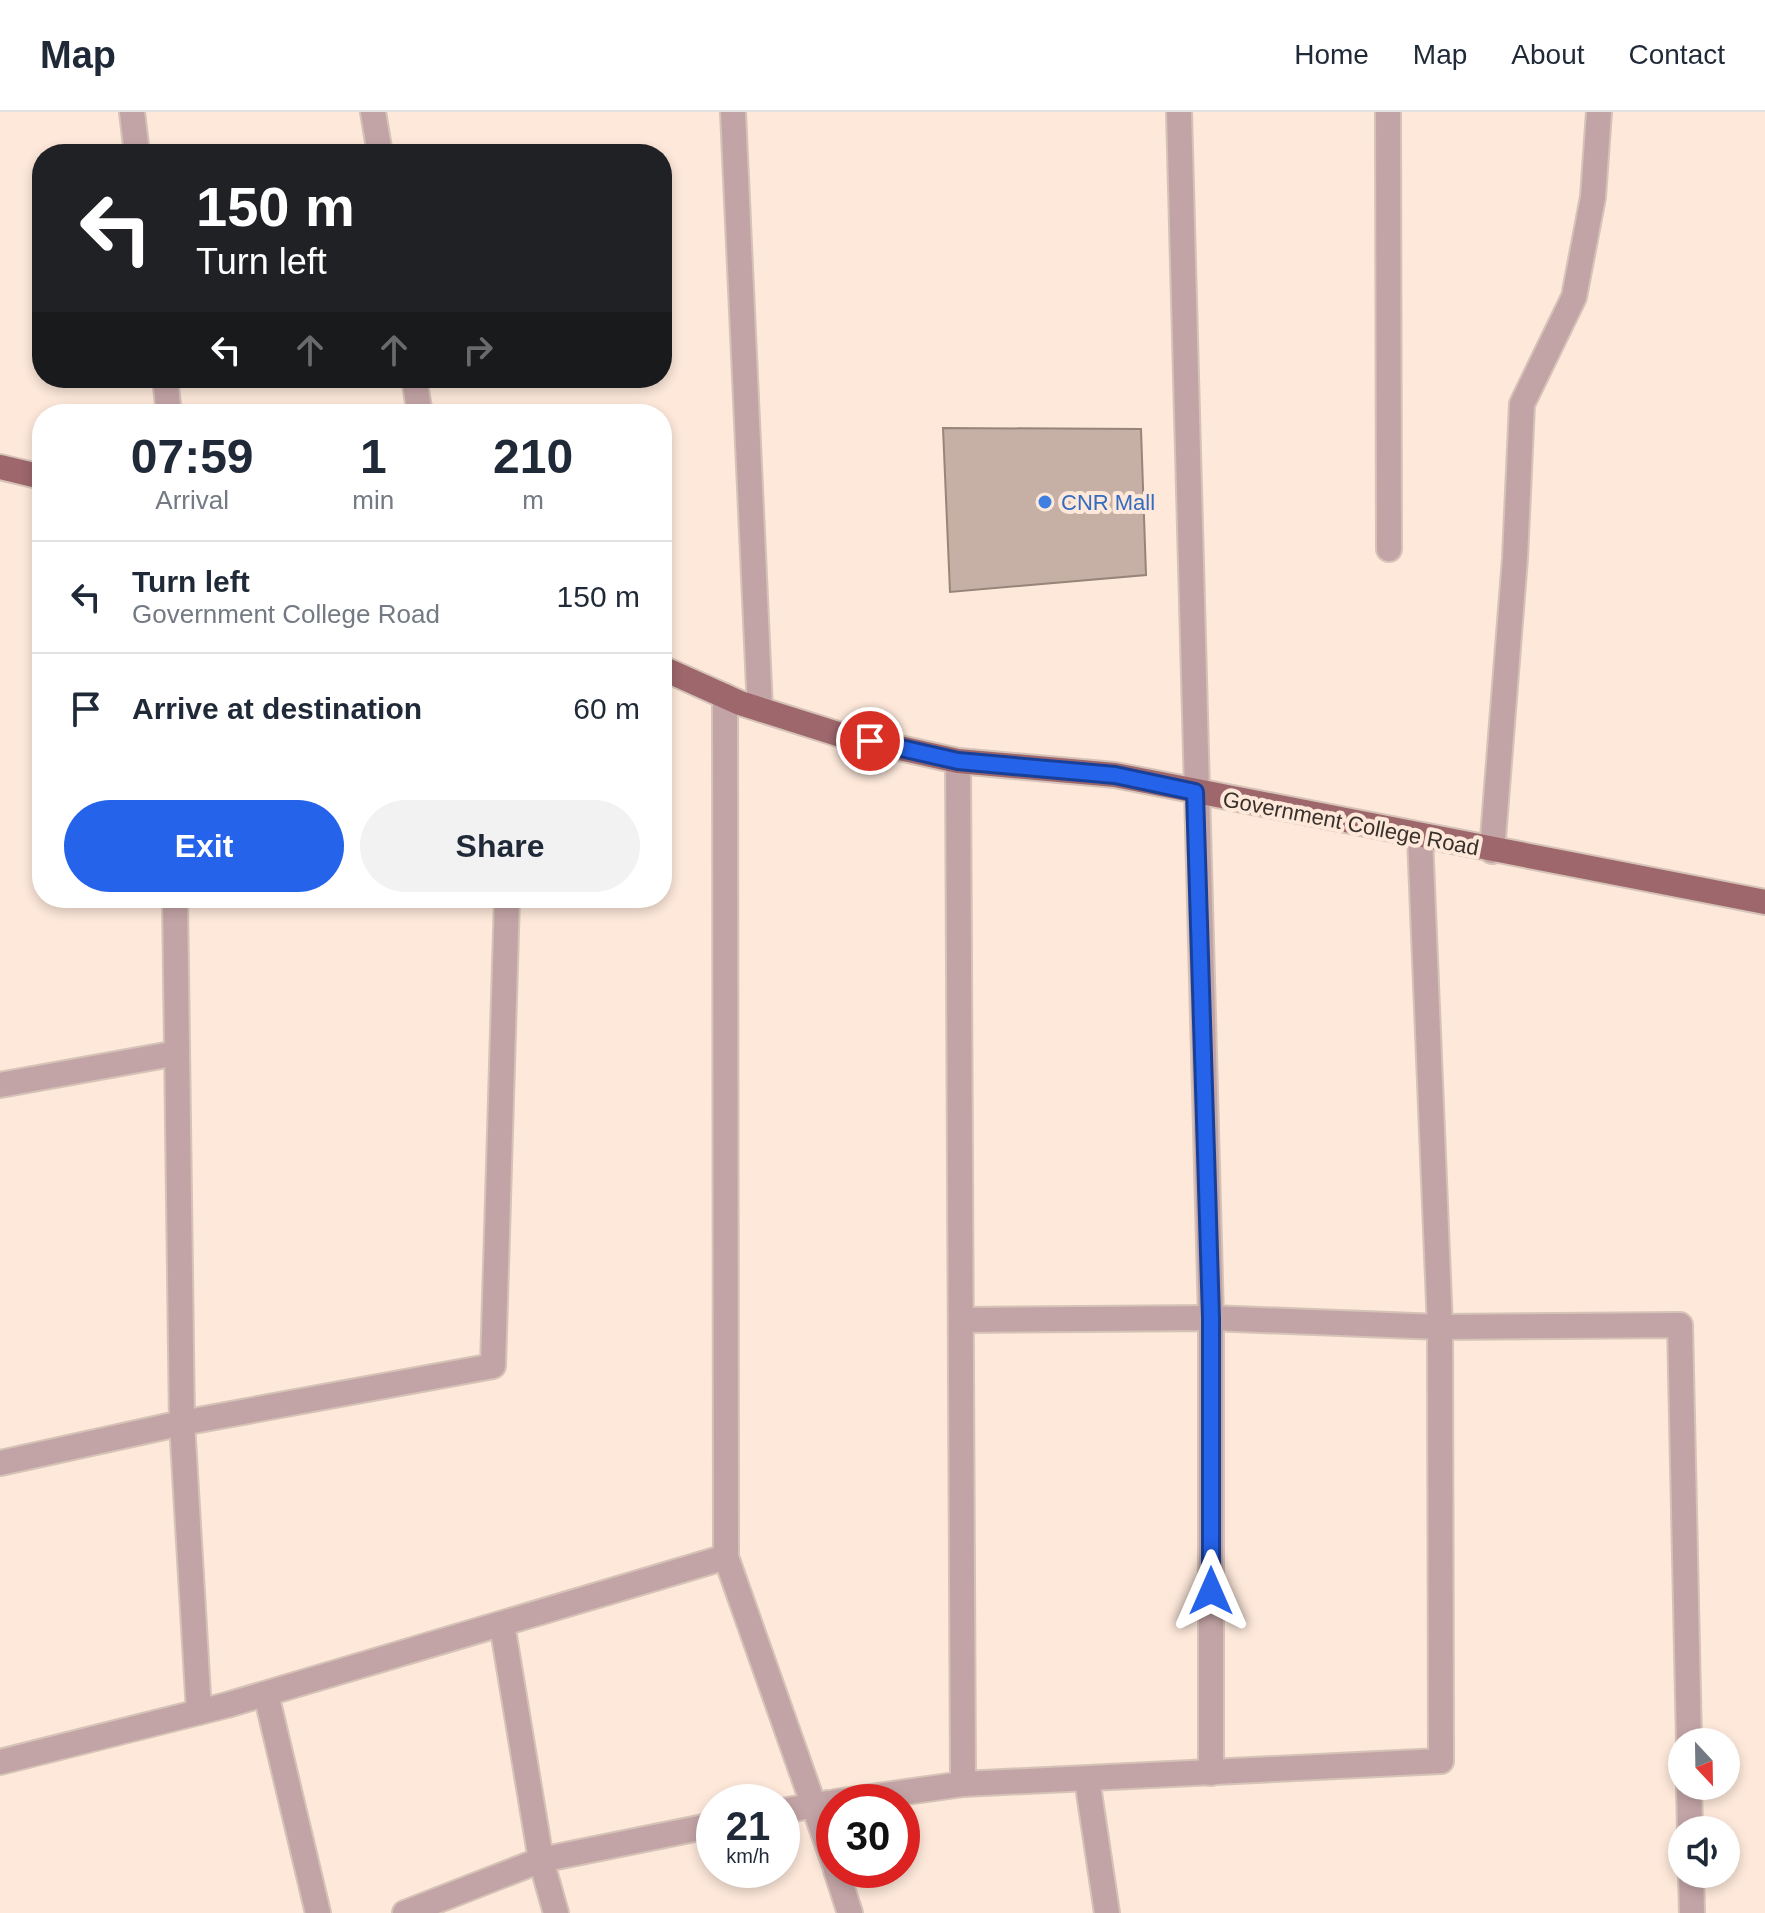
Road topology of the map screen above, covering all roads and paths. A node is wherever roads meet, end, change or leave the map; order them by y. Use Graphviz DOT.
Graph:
graph roads {
  1 [pos="132,112"];
  2 [pos="373,112"];
  3 [pos="733,112"];
  4 [pos="1179,112"];
  5 [pos="1388,112"];
  6 [pos="1599,112"];
  7 [pos="136,144"];
  8 [pos="378,144"];
  9 [pos="0,467"];
  10 [pos="32,475"];
  11 [pos="1389,549"];
  12 [pos="672,672"];
  13 [pos="725,696"];
  14 [pos="760,709"];
  15 [pos="958,761"];
  16 [pos="1195,792"];
  17 [pos="1420,837"];
  18 [pos="1492,851"];
  19 [pos="1765,902"];
  20 [pos="175,908"];
  21 [pos="507,908"];
  22 [pos="177,1053"];
  23 [pos="0,1085"];
  24 [pos="1211,1318"];
  25 [pos="961,1320"];
  26 [pos="1440,1327"];
  27 [pos="182,1423"];
  28 [pos="0,1463"];
  29 [pos="726,1557"];
  30 [pos="502,1624"];
  31 [pos="266,1694"];
  32 [pos="199,1712"];
  33 [pos="1689,1728"];
  34 [pos="0,1762"];
  35 [pos="1211,1773"];
  36 [pos="1087,1779"];
  37 [pos="820,1784"];
  38 [pos="963,1784"];
  39 [pos="920,1790"];
  40 [pos="696,1829"];
  41 [pos="541,1860"];
  42 [pos="842,1888"];
  43 [pos="1691,1888"];
  44 [pos="318,1913"];
  45 [pos="405,1913"];
  46 [pos="556,1913"];
  47 [pos="850,1913"];
  48 [pos="1107,1913"];
  49 [pos="1692,1913"];
  1 -- 7 [label="street"];
  2 -- 8 [label="street"];
  3 -- 14 [label="street"];
  4 -- 16 [label="street"];
  5 -- 11 [label="street"];
  6 -- 18 [label="street"];
  9 -- 10 [label="main road"];
  12 -- 13 [label="main road, Government College Road"];
  13 -- 14 [label="main road, Government College Road"];
  13 -- 29 [label="street"];
  14 -- 15 [label="main road, Government College Road"];
  15 -- 16 [label="main road, Government College Road"];
  15 -- 25 [label="street"];
  16 -- 17 [label="main road, Government College Road"];
  16 -- 24 [label="street"];
  17 -- 18 [label="main road, Government College Road"];
  17 -- 26 [label="street"];
  18 -- 19 [label="main road, Government College Road"];
  20 -- 22 [label="street"];
  21 -- 27 [label="street"];
  22 -- 23 [label="street"];
  22 -- 27 [label="street"];
  24 -- 25 [label="street"];
  24 -- 26 [label="street"];
  24 -- 35 [label="street"];
  25 -- 38 [label="street"];
  26 -- 33 [label="street"];
  26 -- 35 [label="street"];
  27 -- 28 [label="street"];
  27 -- 32 [label="street"];
  29 -- 30 [label="street"];
  29 -- 37 [label="street"];
  30 -- 31 [label="street"];
  30 -- 41 [label="street"];
  31 -- 32 [label="street"];
  31 -- 44 [label="street"];
  32 -- 34 [label="street"];
  35 -- 36 [label="street"];
  36 -- 38 [label="street"];
  36 -- 48 [label="street"];
  38 -- 39 [label="street"];
  40 -- 41 [label="street"];
  41 -- 45 [label="street"];
  41 -- 46 [label="street"];
  42 -- 47 [label="street"];
  43 -- 49 [label="street"];
}
